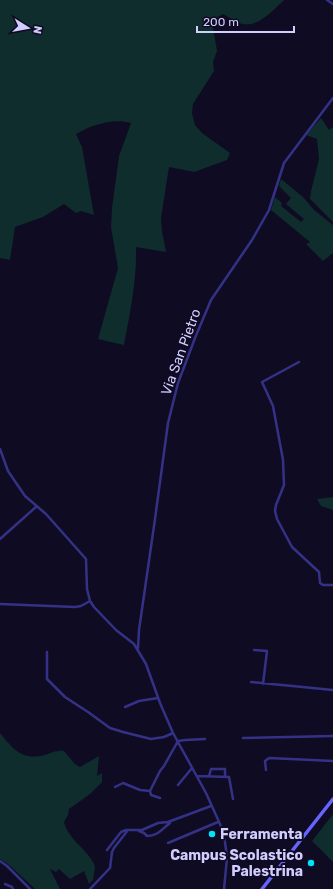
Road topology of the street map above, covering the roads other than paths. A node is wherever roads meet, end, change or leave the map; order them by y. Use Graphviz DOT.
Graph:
graph roads {
  1 [pos="327,0"];
  2 [pos="333,4"];
  3 [pos="333,98"];
  4 [pos="299,362"];
  5 [pos="0,449"];
  6 [pos="37,506"];
  7 [pos="0,539"];
  8 [pos="333,585"];
  9 [pos="90,601"];
  10 [pos="0,604"];
  11 [pos="138,648"];
  12 [pos="254,650"];
  13 [pos="48,652"];
  14 [pos="251,682"];
  15 [pos="263,684"];
  16 [pos="333,690"];
  17 [pos="158,698"];
  18 [pos="125,707"];
  19 [pos="174,734"];
  20 [pos="333,736"];
  21 [pos="243,738"];
  22 [pos="205,739"];
  23 [pos="178,741"];
  24 [pos="333,761"];
  25 [pos="192,768"];
  26 [pos="266,770"];
  27 [pos="197,776"];
  28 [pos="209,776"];
  29 [pos="225,776"];
  30 [pos="178,784"];
  31 [pos="114,787"];
  32 [pos="150,791"];
  33 [pos="160,798"];
  34 [pos="233,799"];
  35 [pos="333,799"];
  36 [pos="211,806"];
  37 [pos="172,821"];
  38 [pos="218,822"];
  39 [pos="128,830"];
  40 [pos="137,830"];
  41 [pos="168,843"];
  42 [pos="107,850"];
  43 [pos="0,861"];
  44 [pos="4,884"];
  45 [pos="13,889"];
  46 [pos="30,889"];
  47 [pos="90,889"];
  48 [pos="224,889"];
  49 [pos="262,889"];
  1 -- 2 [label="street"];
  3 -- 11 [label="street, Via San Pietro"];
  4 -- 8 [label="street"];
  5 -- 6 [label="street"];
  6 -- 7 [label="street"];
  6 -- 9 [label="street"];
  9 -- 10 [label="street"];
  9 -- 11 [label="street"];
  11 -- 17 [label="street"];
  12 -- 15 [label="street"];
  13 -- 19 [label="street"];
  14 -- 15 [label="street"];
  15 -- 16 [label="street"];
  17 -- 18 [label="street"];
  17 -- 19 [label="street"];
  19 -- 23 [label="street"];
  20 -- 21 [label="street"];
  22 -- 23 [label="street"];
  23 -- 25 [label="street"];
  23 -- 32 [label="street"];
  24 -- 26 [label="street"];
  25 -- 27 [label="street"];
  25 -- 30 [label="street"];
  27 -- 28 [label="street"];
  27 -- 36 [label="street"];
  28 -- 29 [label="street"];
  28 -- 29 [label="street"];
  29 -- 34 [label="street"];
  31 -- 32 [label="street"];
  32 -- 33 [label="street"];
  35 -- 49 [label="street"];
  36 -- 37 [label="street"];
  36 -- 38 [label="street"];
  37 -- 40 [label="street"];
  37 -- 40 [label="street"];
  38 -- 41 [label="street"];
  38 -- 48 [label="street"];
  39 -- 40 [label="street"];
  39 -- 42 [label="street"];
  39 -- 47 [label="street"];
  43 -- 46 [label="street"];
  44 -- 45 [label="street"];
}
